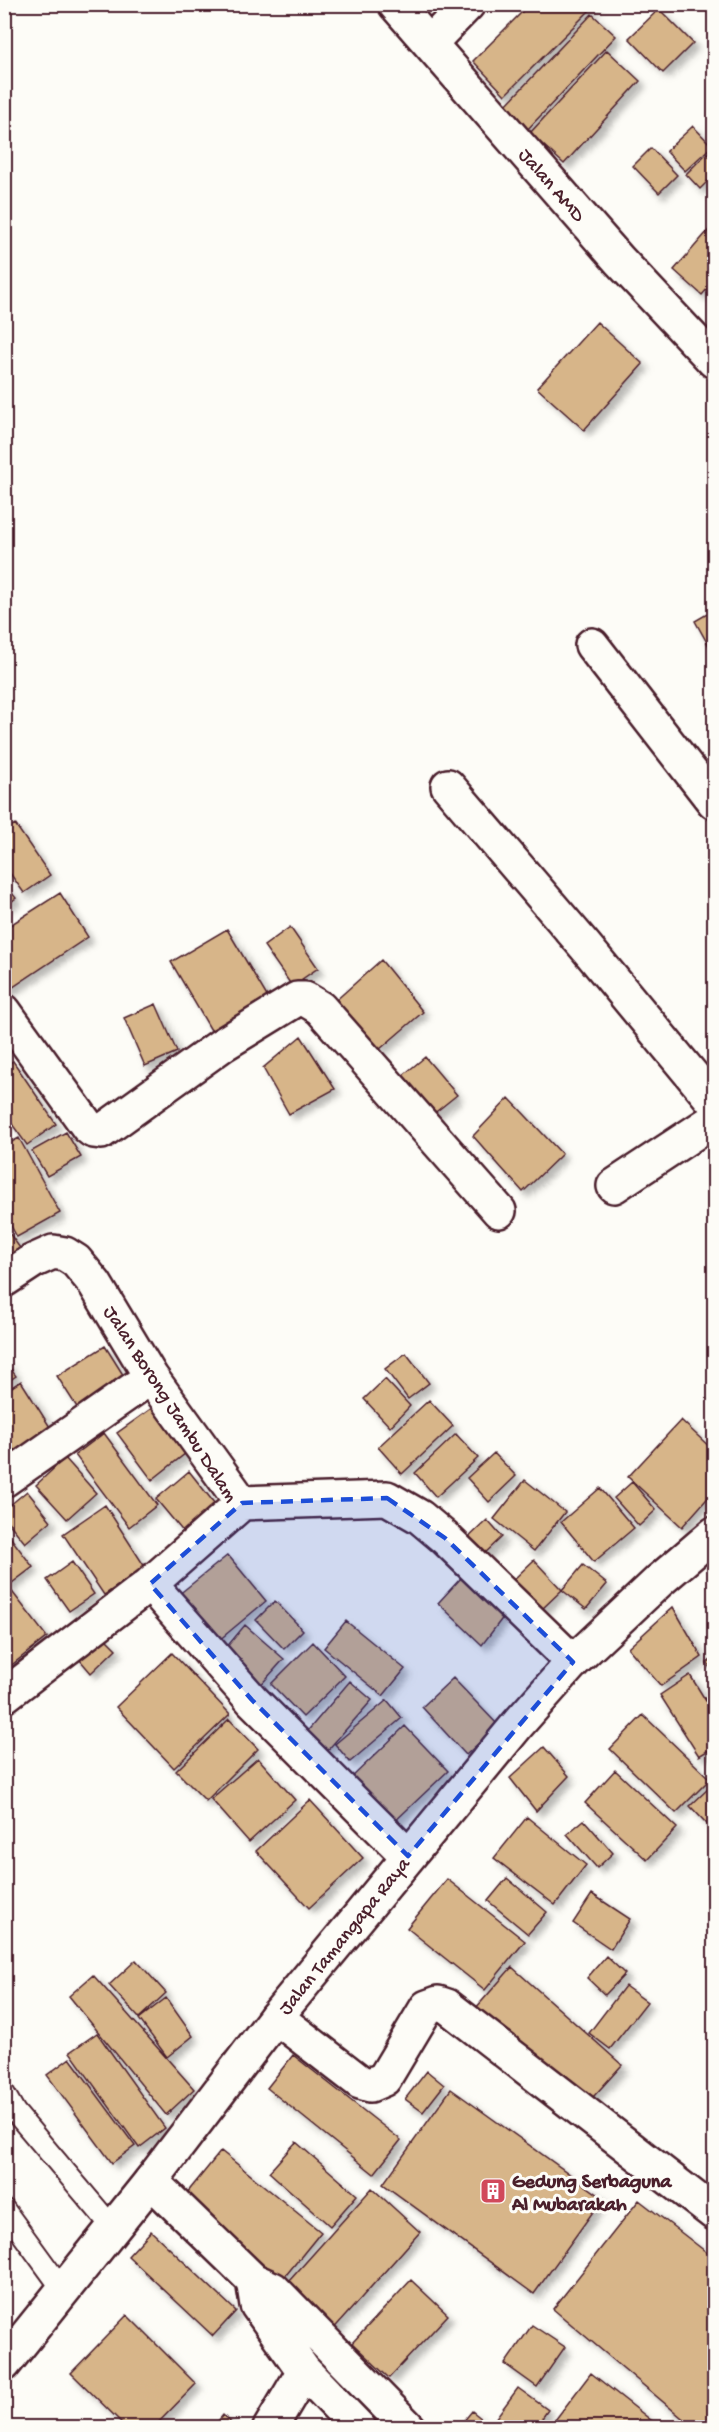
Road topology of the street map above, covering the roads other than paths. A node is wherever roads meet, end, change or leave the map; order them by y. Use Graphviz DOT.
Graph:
graph roads {
  1 [pos="395,4"];
  2 [pos="468,4"];
  3 [pos="431,42"];
  4 [pos="714,361"];
  5 [pos="592,645"];
  6 [pos="448,786"];
  7 [pos="714,802"];
  8 [pos="4,1011"];
  9 [pos="714,1102"];
  10 [pos="714,1120"];
  11 [pos="614,1186"];
  12 [pos="499,1211"];
  13 [pos="4,1280"];
  14 [pos="151,1377"];
  15 [pos="4,1480"];
  16 [pos="242,1503"];
  17 [pos="714,1534"];
  18 [pos="150,1584"];
  19 [pos="573,1662"];
  20 [pos="4,1696"];
  21 [pos="408,1856"];
  22 [pos="276,2017"];
  23 [pos="4,2093"];
  24 [pos="151,2181"];
  25 [pos="4,2209"];
  26 [pos="714,2213"];
  27 [pos="113,2228"];
  28 [pos="253,2280"];
  29 [pos="63,2290"];
  30 [pos="4,2364"];
  31 [pos="304,2371"];
  32 [pos="270,2427"];
  33 [pos="359,2427"];
  34 [pos="410,2427"];
  1 -- 3 [label="street, Jalan AMD"];
  2 -- 3 [label="street"];
  3 -- 4 [label="street, Jalan AMD"];
  5 -- 7 [label="street"];
  6 -- 9 [label="street"];
  8 -- 12 [label="street"];
  10 -- 11 [label="street"];
  13 -- 14 [label="street, Jalan Borong Jambu Dalam"];
  14 -- 15 [label="street"];
  14 -- 16 [label="street, Jalan Borong Jambu Dalam"];
  16 -- 18 [label="street, Jalan Borong Jambu Dalam"];
  16 -- 19 [label="street"];
  17 -- 19 [label="street, Jalan Tamangapa Raya"];
  18 -- 20 [label="street, Jalan Borong Jambu Dalam"];
  18 -- 21 [label="street"];
  19 -- 21 [label="street, Jalan Tamangapa Raya"];
  21 -- 22 [label="street, Jalan Tamangapa Raya"];
  22 -- 24 [label="street, Jalan Tamangapa Raya"];
  22 -- 26 [label="street"];
  23 -- 27 [label="lane"];
  24 -- 27 [label="street, Jalan Tamangapa Raya"];
  24 -- 28 [label="street"];
  25 -- 29 [label="lane"];
  27 -- 29 [label="street, Jalan Tamangapa Raya"];
  28 -- 31 [label="street"];
  28 -- 34 [label="street"];
  29 -- 30 [label="street, Jalan Tamangapa Raya"];
  31 -- 32 [label="street"];
  31 -- 33 [label="street"];
}
